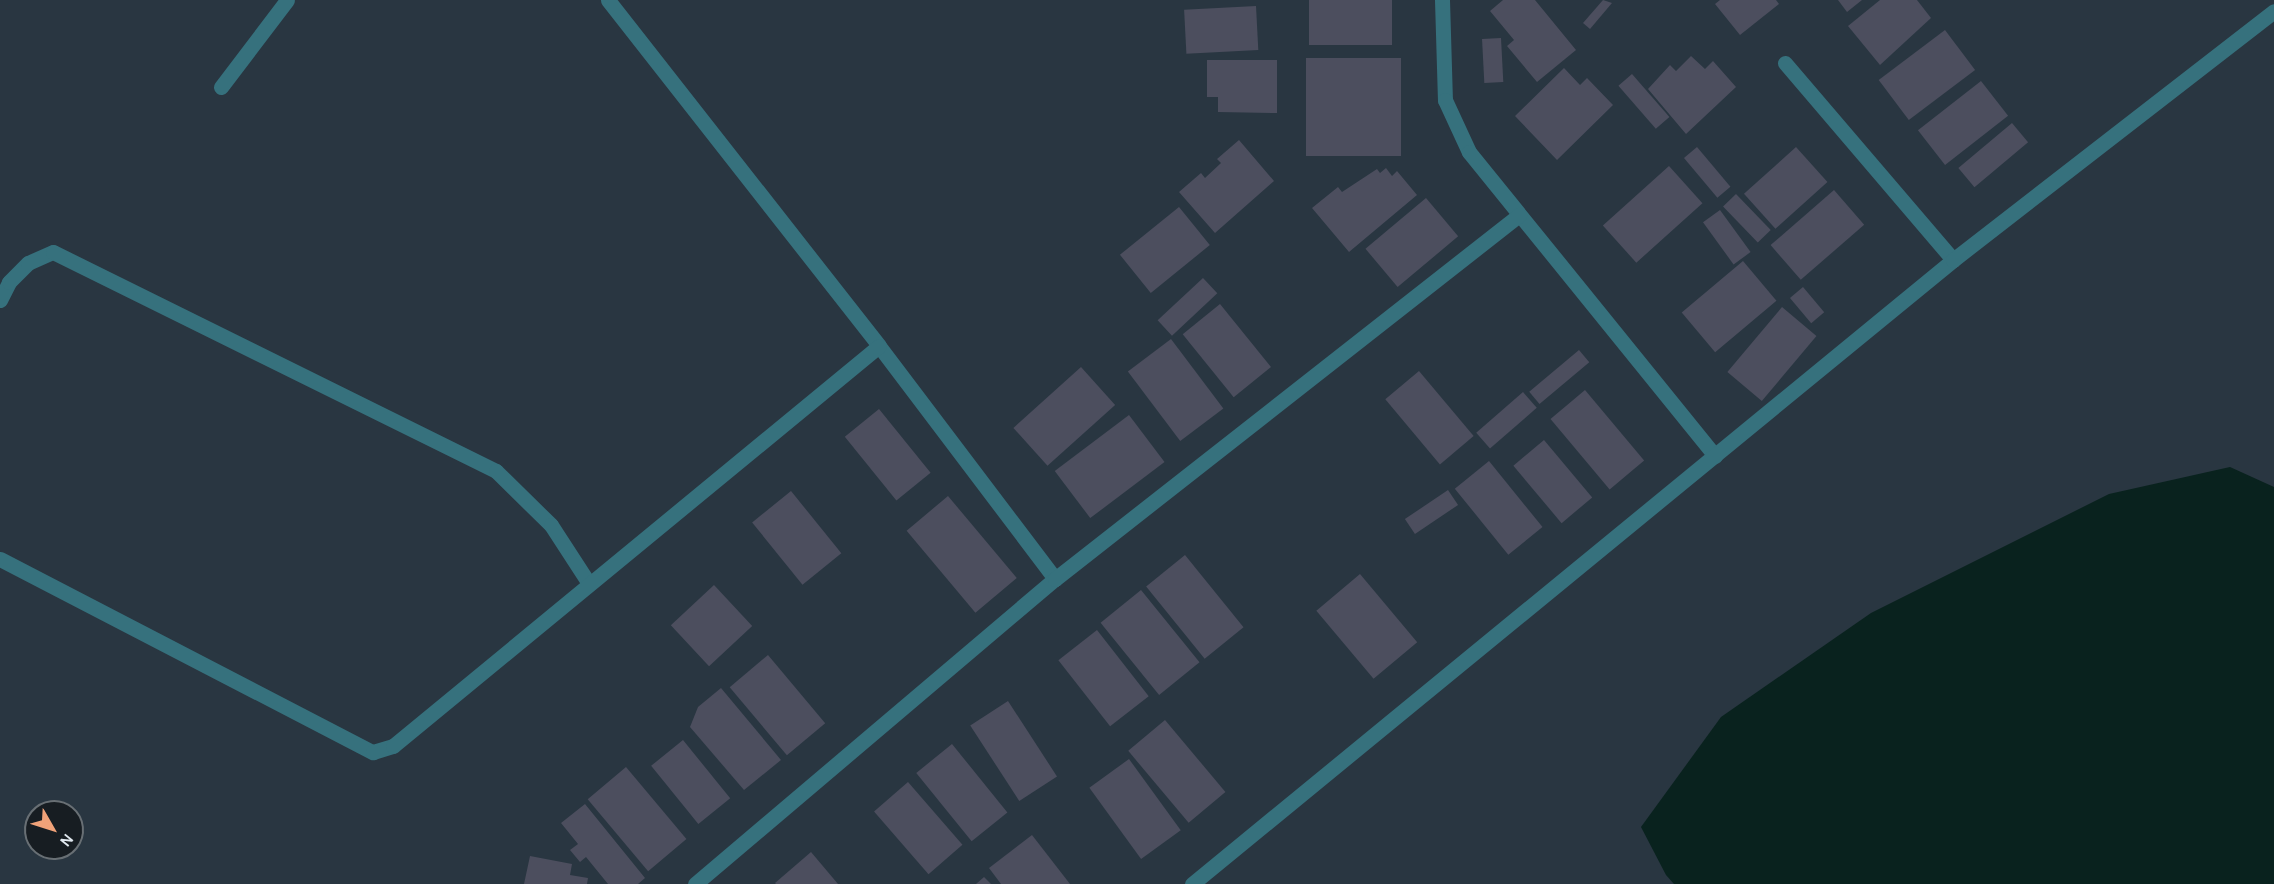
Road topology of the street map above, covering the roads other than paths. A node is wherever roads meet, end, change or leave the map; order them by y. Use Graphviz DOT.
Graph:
graph roads {
  1 [pos="287,0"];
  2 [pos="608,0"];
  3 [pos="1442,0"];
  4 [pos="2274,11"];
  5 [pos="1785,63"];
  6 [pos="221,87"];
  7 [pos="1519,215"];
  8 [pos="1953,260"];
  9 [pos="0,300"];
  10 [pos="879,346"];
  11 [pos="1715,456"];
  12 [pos="0,559"];
  13 [pos="1055,579"];
  14 [pos="588,582"];
  15 [pos="1200,881"];
  16 [pos="695,884"];
  1 -- 6 [label="street"];
  2 -- 10 [label="street"];
  3 -- 7 [label="street"];
  4 -- 8 [label="street"];
  5 -- 8 [label="street"];
  7 -- 11 [label="street"];
  7 -- 13 [label="street"];
  8 -- 11 [label="street"];
  9 -- 14 [label="street"];
  10 -- 13 [label="street"];
  10 -- 14 [label="street"];
  11 -- 15 [label="street"];
  12 -- 14 [label="street"];
  13 -- 16 [label="street"];
}
